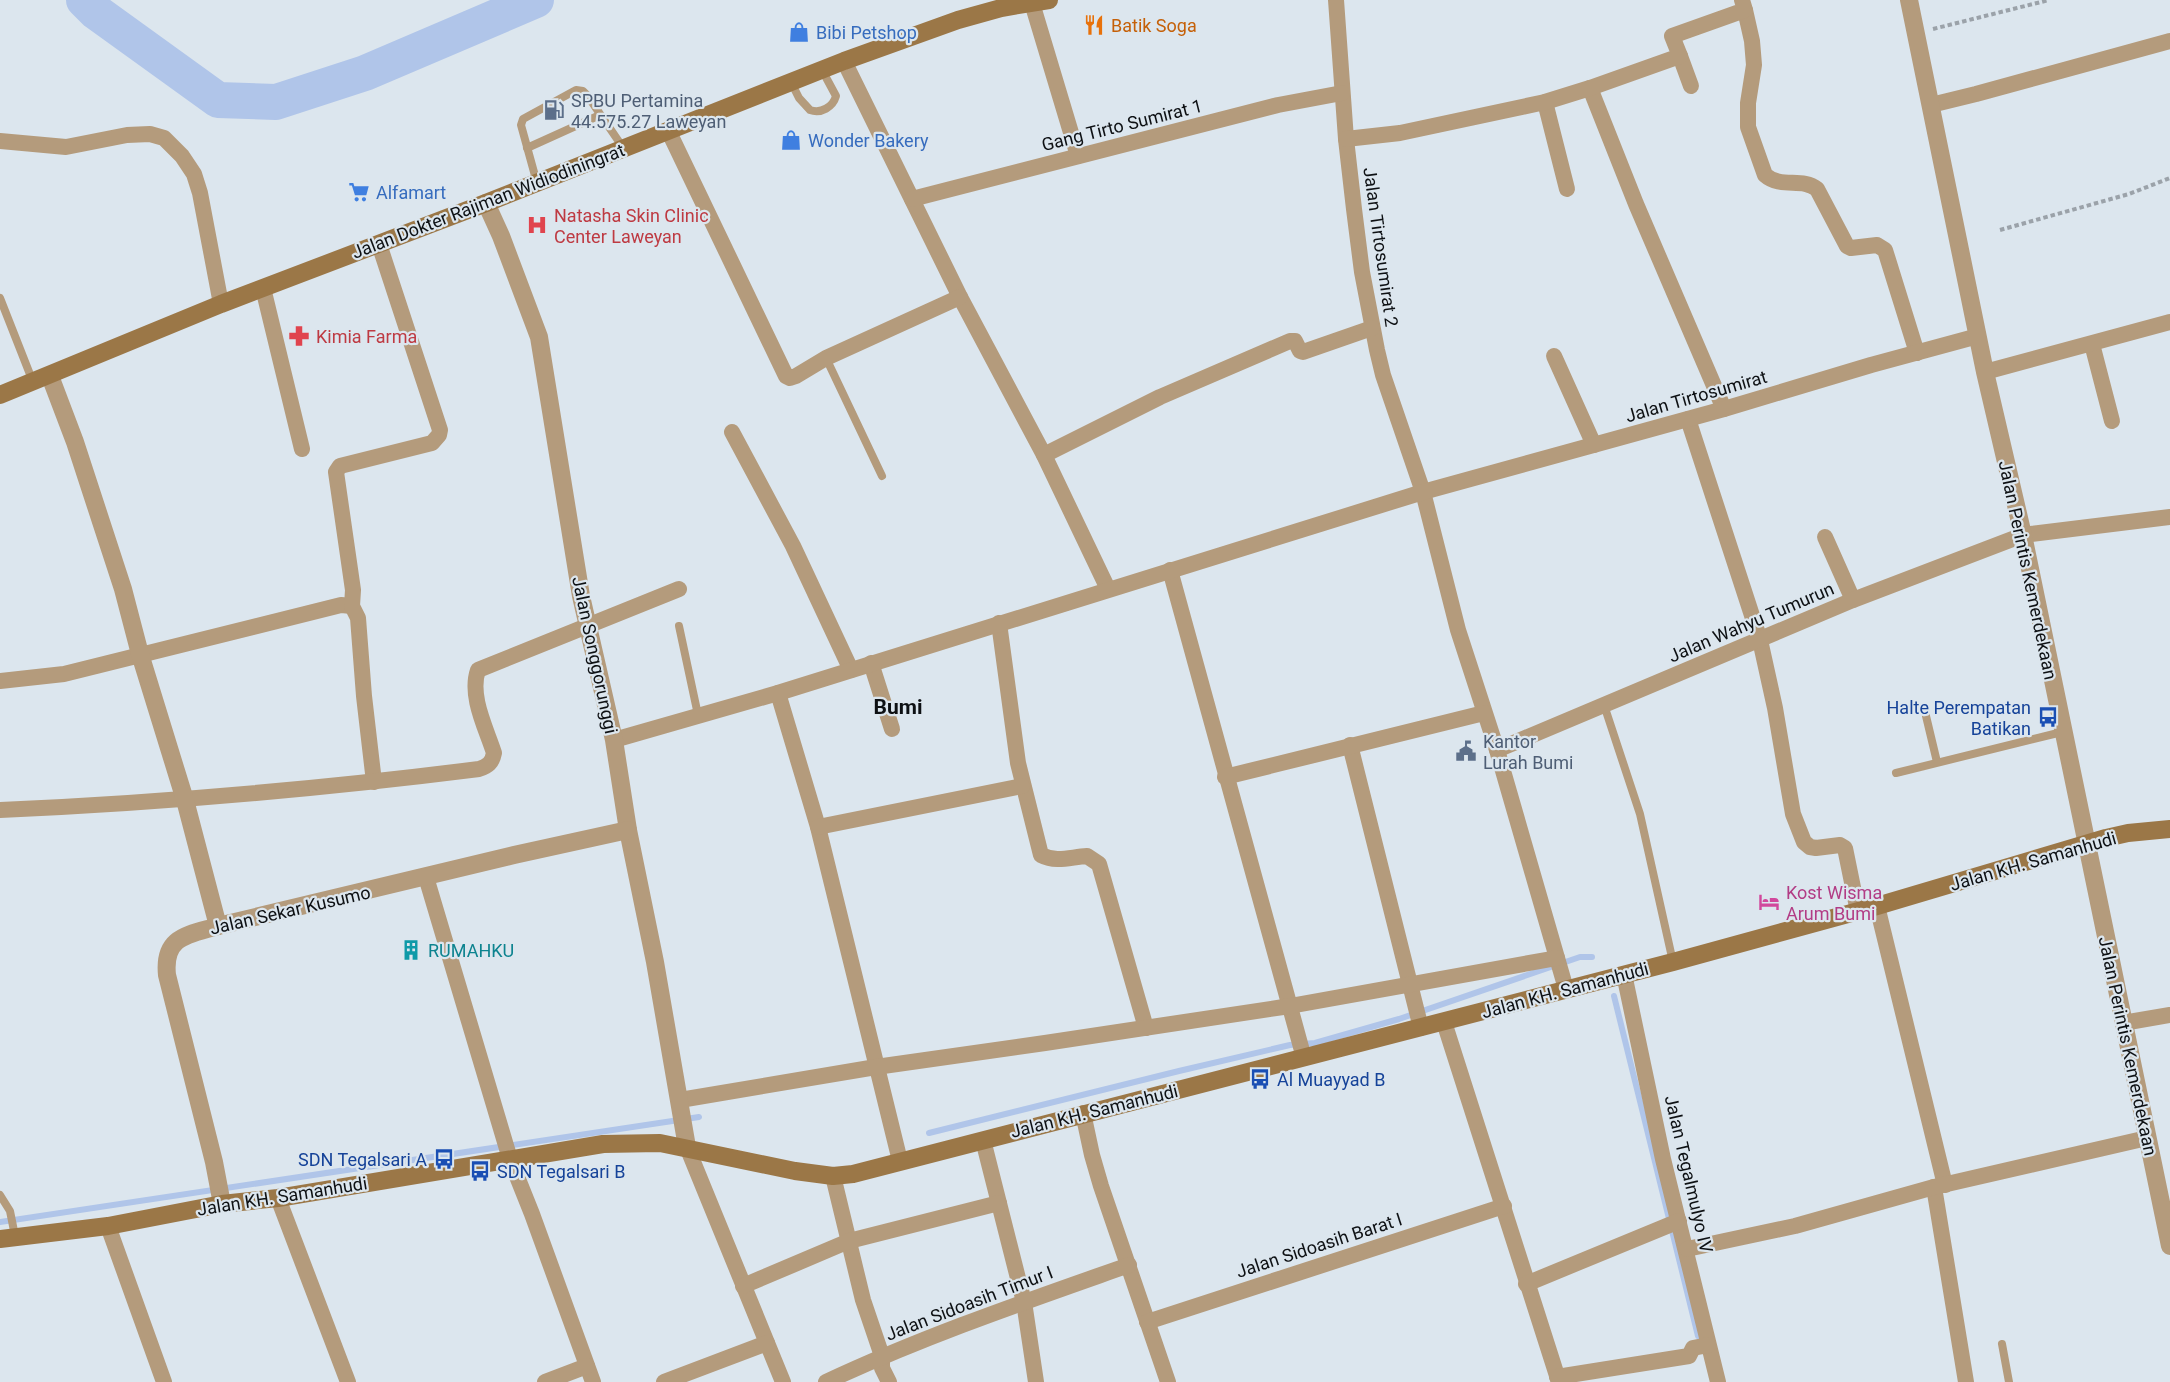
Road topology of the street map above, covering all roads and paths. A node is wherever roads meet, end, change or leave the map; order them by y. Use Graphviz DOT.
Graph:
graph roads {
  1 [pos="1336,0"];
  2 [pos="1909,0"];
  3 [pos="2049,0"];
  4 [pos="1041,1"];
  5 [pos="999,4"];
  6 [pos="1743,5"];
  7 [pos="1915,33"];
  8 [pos="2170,41"];
  9 [pos="1680,56"];
  10 [pos="844,60"];
  11 [pos="822,70"];
  12 [pos="790,82"];
  13 [pos="1691,86"];
  14 [pos="1590,88"];
  15 [pos="1342,93"];
  16 [pos="1545,102"];
  17 [pos="1931,105"];
  18 [pos="600,115"];
  19 [pos="668,130"];
  20 [pos="1346,139"];
  21 [pos="0,141"];
  22 [pos="527,147"];
  23 [pos="624,149"];
  24 [pos="1078,156"];
  25 [pos="2170,178"];
  26 [pos="537,183"];
  27 [pos="1567,189"];
  28 [pos="912,199"];
  29 [pos="486,203"];
  30 [pos="2000,230"];
  31 [pos="379,244"];
  32 [pos="263,288"];
  33 [pos="960,297"];
  34 [pos="0,298"];
  35 [pos="221,304"];
  36 [pos="2170,322"];
  37 [pos="1372,328"];
  38 [pos="1978,336"];
  39 [pos="2092,344"];
  40 [pos="1917,353"];
  41 [pos="1554,356"];
  42 [pos="826,358"];
  43 [pos="1985,372"];
  44 [pos="50,376"];
  45 [pos="33,383"];
  46 [pos="0,395"];
  47 [pos="1724,408"];
  48 [pos="1688,419"];
  49 [pos="2112,422"];
  50 [pos="732,432"];
  51 [pos="1594,445"];
  52 [pos="302,449"];
  53 [pos="1044,455"];
  54 [pos="882,476"];
  55 [pos="1423,492"];
  56 [pos="2170,517"];
  57 [pos="2022,535"];
  58 [pos="1825,537"];
  59 [pos="1170,570"];
  60 [pos="678,589"];
  61 [pos="1108,589"];
  62 [pos="1853,600"];
  63 [pos="352,606"];
  64 [pos="999,623"];
  65 [pos="587,625"];
  66 [pos="679,626"];
  67 [pos="1760,640"];
  68 [pos="140,654"];
  69 [pos="871,663"];
  70 [pos="851,670"];
  71 [pos="0,681"];
  72 [pos="778,693"];
  73 [pos="1604,705"];
  74 [pos="1484,713"];
  75 [pos="698,715"];
  76 [pos="1926,716"];
  77 [pos="892,729"];
  78 [pos="2062,732"];
  79 [pos="614,740"];
  80 [pos="1350,745"];
  81 [pos="1497,750"];
  82 [pos="1937,762"];
  83 [pos="1896,773"];
  84 [pos="1225,777"];
  85 [pos="374,782"];
  86 [pos="1022,786"];
  87 [pos="185,800"];
  88 [pos="0,810"];
  89 [pos="818,827"];
  90 [pos="2170,829"];
  91 [pos="628,830"];
  92 [pos="2086,846"];
  93 [pos="426,877"];
  94 [pos="1877,906"];
  95 [pos="1858,912"];
  96 [pos="218,926"];
  97 [pos="1558,962"];
  98 [pos="1672,962"];
  99 [pos="1624,974"];
  100 [pos="1409,985"];
  101 [pos="1566,989"];
  102 [pos="1290,1006"];
  103 [pos="2170,1015"];
  104 [pos="1444,1022"];
  105 [pos="2123,1023"];
  106 [pos="1146,1028"];
  107 [pos="1421,1028"];
  108 [pos="1303,1054"];
  109 [pos="876,1067"];
  110 [pos="1083,1113"];
  111 [pos="682,1114"];
  112 [pos="2147,1138"];
  113 [pos="983,1140"];
  114 [pos="687,1147"];
  115 [pos="507,1148"];
  116 [pos="900,1161"];
  117 [pos="833,1176"];
  118 [pos="1939,1186"];
  119 [pos="0,1195"];
  120 [pos="278,1198"];
  121 [pos="221,1200"];
  122 [pos="999,1203"];
  123 [pos="1504,1206"];
  124 [pos="2167,1217"];
  125 [pos="1672,1224"];
  126 [pos="108,1226"];
  127 [pos="10,1235"];
  128 [pos="849,1241"];
  129 [pos="2170,1246"];
  130 [pos="1687,1249"];
  131 [pos="1128,1265"];
  132 [pos="1526,1284"];
  133 [pos="743,1286"];
  134 [pos="1024,1302"];
  135 [pos="1147,1322"];
  136 [pos="766,1343"];
  137 [pos="2002,1344"];
  138 [pos="1702,1346"];
  139 [pos="882,1356"];
  140 [pos="590,1374"];
  141 [pos="1558,1380"];
  142 [pos="164,1382"];
  143 [pos="348,1382"];
  144 [pos="544,1382"];
  145 [pos="664,1382"];
  146 [pos="783,1382"];
  147 [pos="826,1382"];
  148 [pos="889,1382"];
  149 [pos="1036,1382"];
  150 [pos="1168,1382"];
  151 [pos="1718,1382"];
  152 [pos="1966,1382"];
  153 [pos="2009,1382"];
  1 -- 15 [label="street, Jalan Tirtosumirat 2"];
  2 -- 7 [label="street, Jalan Perintis Kemerdekaan"];
  3 -- 7 [label="path"];
  4 -- 5 [label="main road, Jalan Dokter Rajiman Widiodiningrat"];
  4 -- 24 [label="street"];
  5 -- 10 [label="main road, Jalan Dokter Rajiman Widiodiningrat"];
  6 -- 9 [label="street"];
  6 -- 40 [label="street"];
  7 -- 17 [label="street, Jalan Perintis Kemerdekaan"];
  8 -- 17 [label="street"];
  9 -- 13 [label="street"];
  9 -- 14 [label="street"];
  10 -- 11 [label="main road, Jalan Dokter Rajiman Widiodiningrat"];
  10 -- 28 [label="street"];
  11 -- 12 [label="main road, Jalan Dokter Rajiman Widiodiningrat"];
  11 -- 12 [label="lane"];
  12 -- 19 [label="main road, Jalan Dokter Rajiman Widiodiningrat"];
  14 -- 16 [label="street"];
  14 -- 47 [label="street"];
  15 -- 20 [label="street, Jalan Tirtosumirat 2"];
  15 -- 24 [label="street, Gang Tirto Sumirat 1"];
  16 -- 20 [label="street"];
  16 -- 27 [label="street"];
  17 -- 38 [label="street, Jalan Perintis Kemerdekaan"];
  18 -- 22 [label="lane"];
  18 -- 22 [label="lane"];
  18 -- 23 [label="lane"];
  19 -- 23 [label="main road, Jalan Dokter Rajiman Widiodiningrat"];
  19 -- 42 [label="street"];
  20 -- 37 [label="street, Jalan Tirtosumirat 2"];
  21 -- 35 [label="street"];
  22 -- 26 [label="lane"];
  23 -- 26 [label="main road, Jalan Dokter Rajiman Widiodiningrat"];
  24 -- 28 [label="street, Gang Tirto Sumirat 1"];
  25 -- 30 [label="path"];
  26 -- 29 [label="main road, Jalan Dokter Rajiman Widiodiningrat"];
  28 -- 33 [label="street"];
  29 -- 31 [label="main road, Jalan Dokter Rajiman Widiodiningrat"];
  29 -- 65 [label="street, Jalan Songgorunggi"];
  31 -- 32 [label="main road, Jalan Dokter Rajiman Widiodiningrat"];
  31 -- 63 [label="street"];
  32 -- 35 [label="main road, Jalan Dokter Rajiman Widiodiningrat"];
  32 -- 52 [label="street"];
  33 -- 42 [label="street"];
  33 -- 53 [label="street"];
  34 -- 45 [label="lane"];
  35 -- 44 [label="main road, Jalan Dokter Rajiman Widiodiningrat"];
  36 -- 39 [label="street"];
  37 -- 53 [label="street"];
  37 -- 55 [label="street, Jalan Tirtosumirat 2"];
  38 -- 40 [label="street, Jalan Tirtosumirat"];
  38 -- 43 [label="street, Jalan Perintis Kemerdekaan"];
  39 -- 43 [label="street"];
  39 -- 49 [label="street"];
  40 -- 47 [label="street, Jalan Tirtosumirat"];
  41 -- 51 [label="street"];
  42 -- 54 [label="lane"];
  43 -- 57 [label="street, Jalan Perintis Kemerdekaan"];
  44 -- 45 [label="main road, Jalan Dokter Rajiman Widiodiningrat"];
  44 -- 68 [label="street"];
  45 -- 46 [label="main road, Jalan Dokter Rajiman Widiodiningrat"];
  47 -- 48 [label="street, Jalan Tirtosumirat"];
  48 -- 51 [label="street, Jalan Tirtosumirat"];
  48 -- 67 [label="street"];
  50 -- 70 [label="street"];
  51 -- 55 [label="street, Jalan Tirtosumirat"];
  53 -- 61 [label="street"];
  55 -- 59 [label="street, Jalan Tirtosumirat"];
  55 -- 74 [label="street, Jalan Tirtosumirat 2"];
  56 -- 57 [label="street, Jalan Wahyu Tumurun"];
  57 -- 62 [label="street, Jalan Wahyu Tumurun"];
  57 -- 78 [label="street, Jalan Perintis Kemerdekaan"];
  58 -- 62 [label="street"];
  59 -- 61 [label="street, Jalan Tirtosumirat"];
  59 -- 84 [label="street"];
  60 -- 65 [label="street"];
  61 -- 64 [label="street, Jalan Tirtosumirat"];
  62 -- 67 [label="street, Jalan Wahyu Tumurun"];
  63 -- 68 [label="street"];
  63 -- 85 [label="street"];
  64 -- 69 [label="street, Jalan Tirtosumirat"];
  64 -- 86 [label="street"];
  65 -- 79 [label="street, Jalan Songgorunggi"];
  65 -- 85 [label="street"];
  66 -- 75 [label="lane"];
  67 -- 73 [label="street, Jalan Wahyu Tumurun"];
  67 -- 95 [label="street"];
  68 -- 71 [label="street"];
  68 -- 87 [label="street"];
  69 -- 70 [label="street, Jalan Tirtosumirat"];
  69 -- 77 [label="street"];
  70 -- 72 [label="street, Jalan Tirtosumirat"];
  72 -- 75 [label="street, Jalan Tirtosumirat"];
  72 -- 89 [label="street"];
  73 -- 81 [label="street, Jalan Wahyu Tumurun"];
  73 -- 98 [label="lane"];
  74 -- 80 [label="street"];
  74 -- 81 [label="street, Jalan Tirtosumirat 2"];
  75 -- 79 [label="street, Jalan Tirtosumirat"];
  76 -- 82 [label="lane"];
  78 -- 82 [label="lane"];
  78 -- 92 [label="street, Jalan Perintis Kemerdekaan"];
  79 -- 91 [label="street, Jalan Songgorunggi"];
  80 -- 84 [label="street"];
  80 -- 100 [label="street"];
  81 -- 97 [label="street, Jalan Tirtosumirat 2"];
  82 -- 83 [label="lane"];
  84 -- 102 [label="street"];
  85 -- 87 [label="street"];
  86 -- 89 [label="street"];
  86 -- 106 [label="street"];
  87 -- 88 [label="street"];
  87 -- 96 [label="street"];
  89 -- 109 [label="street"];
  90 -- 92 [label="main road, Jalan KH. Samanhudi"];
  91 -- 93 [label="street, Jalan Sekar Kusumo"];
  91 -- 111 [label="street, Jalan Songgorunggi"];
  92 -- 94 [label="main road, Jalan KH. Samanhudi"];
  92 -- 105 [label="street, Jalan Perintis Kemerdekaan"];
  93 -- 96 [label="street, Jalan Sekar Kusumo"];
  93 -- 115 [label="street"];
  94 -- 95 [label="main road, Jalan KH. Samanhudi"];
  94 -- 118 [label="street"];
  95 -- 98 [label="main road, Jalan KH. Samanhudi"];
  96 -- 121 [label="street, Jalan Sekar Kusumo"];
  97 -- 100 [label="street"];
  97 -- 101 [label="street, Jalan Tirtosumirat 2"];
  98 -- 99 [label="main road, Jalan KH. Samanhudi"];
  99 -- 101 [label="main road, Jalan KH. Samanhudi"];
  99 -- 125 [label="street, Jalan Tegalmulyo IV"];
  100 -- 102 [label="street"];
  100 -- 107 [label="street"];
  101 -- 104 [label="main road, Jalan KH. Samanhudi"];
  102 -- 106 [label="street"];
  102 -- 108 [label="street"];
  103 -- 105 [label="street"];
  104 -- 107 [label="main road, Jalan KH. Samanhudi"];
  104 -- 123 [label="street"];
  105 -- 112 [label="street, Jalan Perintis Kemerdekaan"];
  106 -- 109 [label="street"];
  107 -- 108 [label="main road, Jalan KH. Samanhudi"];
  108 -- 110 [label="main road, Jalan KH. Samanhudi"];
  109 -- 111 [label="street"];
  109 -- 116 [label="street"];
  110 -- 113 [label="main road, Jalan KH. Samanhudi"];
  110 -- 131 [label="street"];
  111 -- 114 [label="street, Jalan Songgorunggi"];
  112 -- 118 [label="street"];
  112 -- 124 [label="street, Jalan Perintis Kemerdekaan"];
  113 -- 116 [label="main road, Jalan KH. Samanhudi"];
  113 -- 122 [label="street"];
  114 -- 115 [label="main road, Jalan KH. Samanhudi"];
  114 -- 117 [label="main road, Jalan KH. Samanhudi"];
  114 -- 133 [label="street"];
  115 -- 120 [label="main road, Jalan KH. Samanhudi"];
  115 -- 140 [label="street"];
  116 -- 117 [label="main road, Jalan KH. Samanhudi"];
  117 -- 128 [label="street"];
  118 -- 130 [label="street"];
  118 -- 152 [label="street"];
  119 -- 127 [label="lane"];
  120 -- 121 [label="main road, Jalan KH. Samanhudi"];
  120 -- 143 [label="street"];
  121 -- 126 [label="main road, Jalan KH. Samanhudi"];
  122 -- 128 [label="street"];
  122 -- 134 [label="street"];
  123 -- 132 [label="street"];
  123 -- 135 [label="street, Jalan Sidoasih Barat I"];
  124 -- 129 [label="street, Jalan Perintis Kemerdekaan"];
  125 -- 130 [label="street, Jalan Tegalmulyo IV"];
  125 -- 132 [label="street"];
  126 -- 127 [label="main road, Jalan KH. Samanhudi"];
  126 -- 142 [label="street"];
  128 -- 133 [label="street"];
  128 -- 139 [label="street"];
  130 -- 138 [label="street, Jalan Tegalmulyo IV"];
  131 -- 134 [label="street, Jalan Sidoasih Timur I"];
  131 -- 135 [label="street"];
  132 -- 141 [label="street"];
  133 -- 136 [label="street"];
  134 -- 139 [label="street, Jalan Sidoasih Timur I"];
  134 -- 149 [label="street"];
  135 -- 150 [label="street"];
  136 -- 145 [label="street"];
  136 -- 146 [label="street"];
  137 -- 153 [label="lane"];
  138 -- 141 [label="street"];
  138 -- 151 [label="street, Jalan Tegalmulyo IV"];
  139 -- 147 [label="street, Jalan Sidoasih Timur I"];
  139 -- 148 [label="street"];
  140 -- 144 [label="street"];
}
